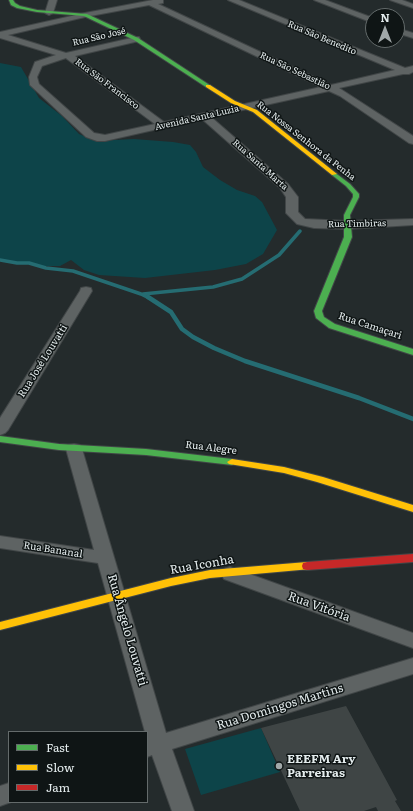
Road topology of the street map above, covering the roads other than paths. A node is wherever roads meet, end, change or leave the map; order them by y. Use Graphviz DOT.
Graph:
graph roads {
  1 [pos="10,0"];
  2 [pos="53,0"];
  3 [pos="167,0"];
  4 [pos="232,0"];
  5 [pos="318,0"];
  6 [pos="394,0"];
  7 [pos="150,3"];
  8 [pos="413,6"];
  9 [pos="49,13"];
  10 [pos="85,15"];
  11 [pos="365,18"];
  12 [pos="0,34"];
  13 [pos="136,39"];
  14 [pos="66,55"];
  15 [pos="410,71"];
  16 [pos="330,88"];
  17 [pos="245,107"];
  18 [pos="204,116"];
  19 [pos="164,126"];
  20 [pos="97,138"];
  21 [pos="413,141"];
  22 [pos="301,222"];
  23 [pos="413,222"];
  24 [pos="347,225"];
  25 [pos="86,291"];
  26 [pos="321,319"];
  27 [pos="413,352"];
  28 [pos="0,430"];
  29 [pos="0,439"];
  30 [pos="74,448"];
  31 [pos="413,509"];
  32 [pos="0,542"];
  33 [pos="106,558"];
  34 [pos="413,558"];
  35 [pos="225,572"];
  36 [pos="117,596"];
  37 [pos="0,626"];
  38 [pos="413,641"];
  39 [pos="413,666"];
  40 [pos="153,746"];
  41 [pos="183,811"];
  1 -- 9 [label="street"];
  2 -- 9 [label="street"];
  3 -- 7 [label="street"];
  4 -- 15 [label="street, Rua São Benedito"];
  5 -- 11 [label="street"];
  6 -- 8 [label="street"];
  7 -- 10 [label="street"];
  7 -- 16 [label="street, Rua São Sebastião"];
  9 -- 10 [label="street"];
  10 -- 12 [label="street"];
  10 -- 13 [label="street, Rua Nossa Senhora da Penha"];
  12 -- 14 [label="street, Rua São Francisco"];
  13 -- 14 [label="street, Rua São José"];
  13 -- 17 [label="street, Rua Nossa Senhora da Penha"];
  14 -- 19 [label="street, Rua São Francisco"];
  14 -- 20 [label="street, Rua São José"];
  15 -- 16 [label="street, Avenida Santa Luzia"];
  16 -- 17 [label="street, Avenida Santa Luzia"];
  16 -- 21 [label="street, Rua São Sebastião"];
  17 -- 18 [label="street, Avenida Santa Luzia"];
  17 -- 24 [label="street, Rua Nossa Senhora da Penha"];
  18 -- 19 [label="street, Avenida Santa Luzia"];
  18 -- 22 [label="street, Rua Santa Marta"];
  19 -- 20 [label="street, Avenida Santa Luzia"];
  22 -- 24 [label="street, Rua Timbiras"];
  23 -- 24 [label="street, Rua Timbiras"];
  24 -- 26 [label="street, Rua Nossa Senhora da Penha"];
  25 -- 28 [label="street, Rua José Louvatti"];
  26 -- 27 [label="street, Rua Camaçari"];
  29 -- 30 [label="street, Rua Alegre"];
  30 -- 31 [label="street, Rua Alegre"];
  30 -- 33 [label="street, Rua Ângelo Louvatti"];
  32 -- 33 [label="street, Rua Bananal"];
  33 -- 36 [label="street, Rua Ângelo Louvatti"];
  34 -- 35 [label="street, Rua Iconha"];
  35 -- 36 [label="street, Rua Iconha"];
  35 -- 38 [label="street, Rua Vitória"];
  36 -- 37 [label="street, Rua Iconha"];
  36 -- 40 [label="street, Rua Ângelo Louvatti"];
  39 -- 40 [label="street, Rua Domingos Martins"];
  40 -- 41 [label="street, Rua Ângelo Louvatti"];
}
